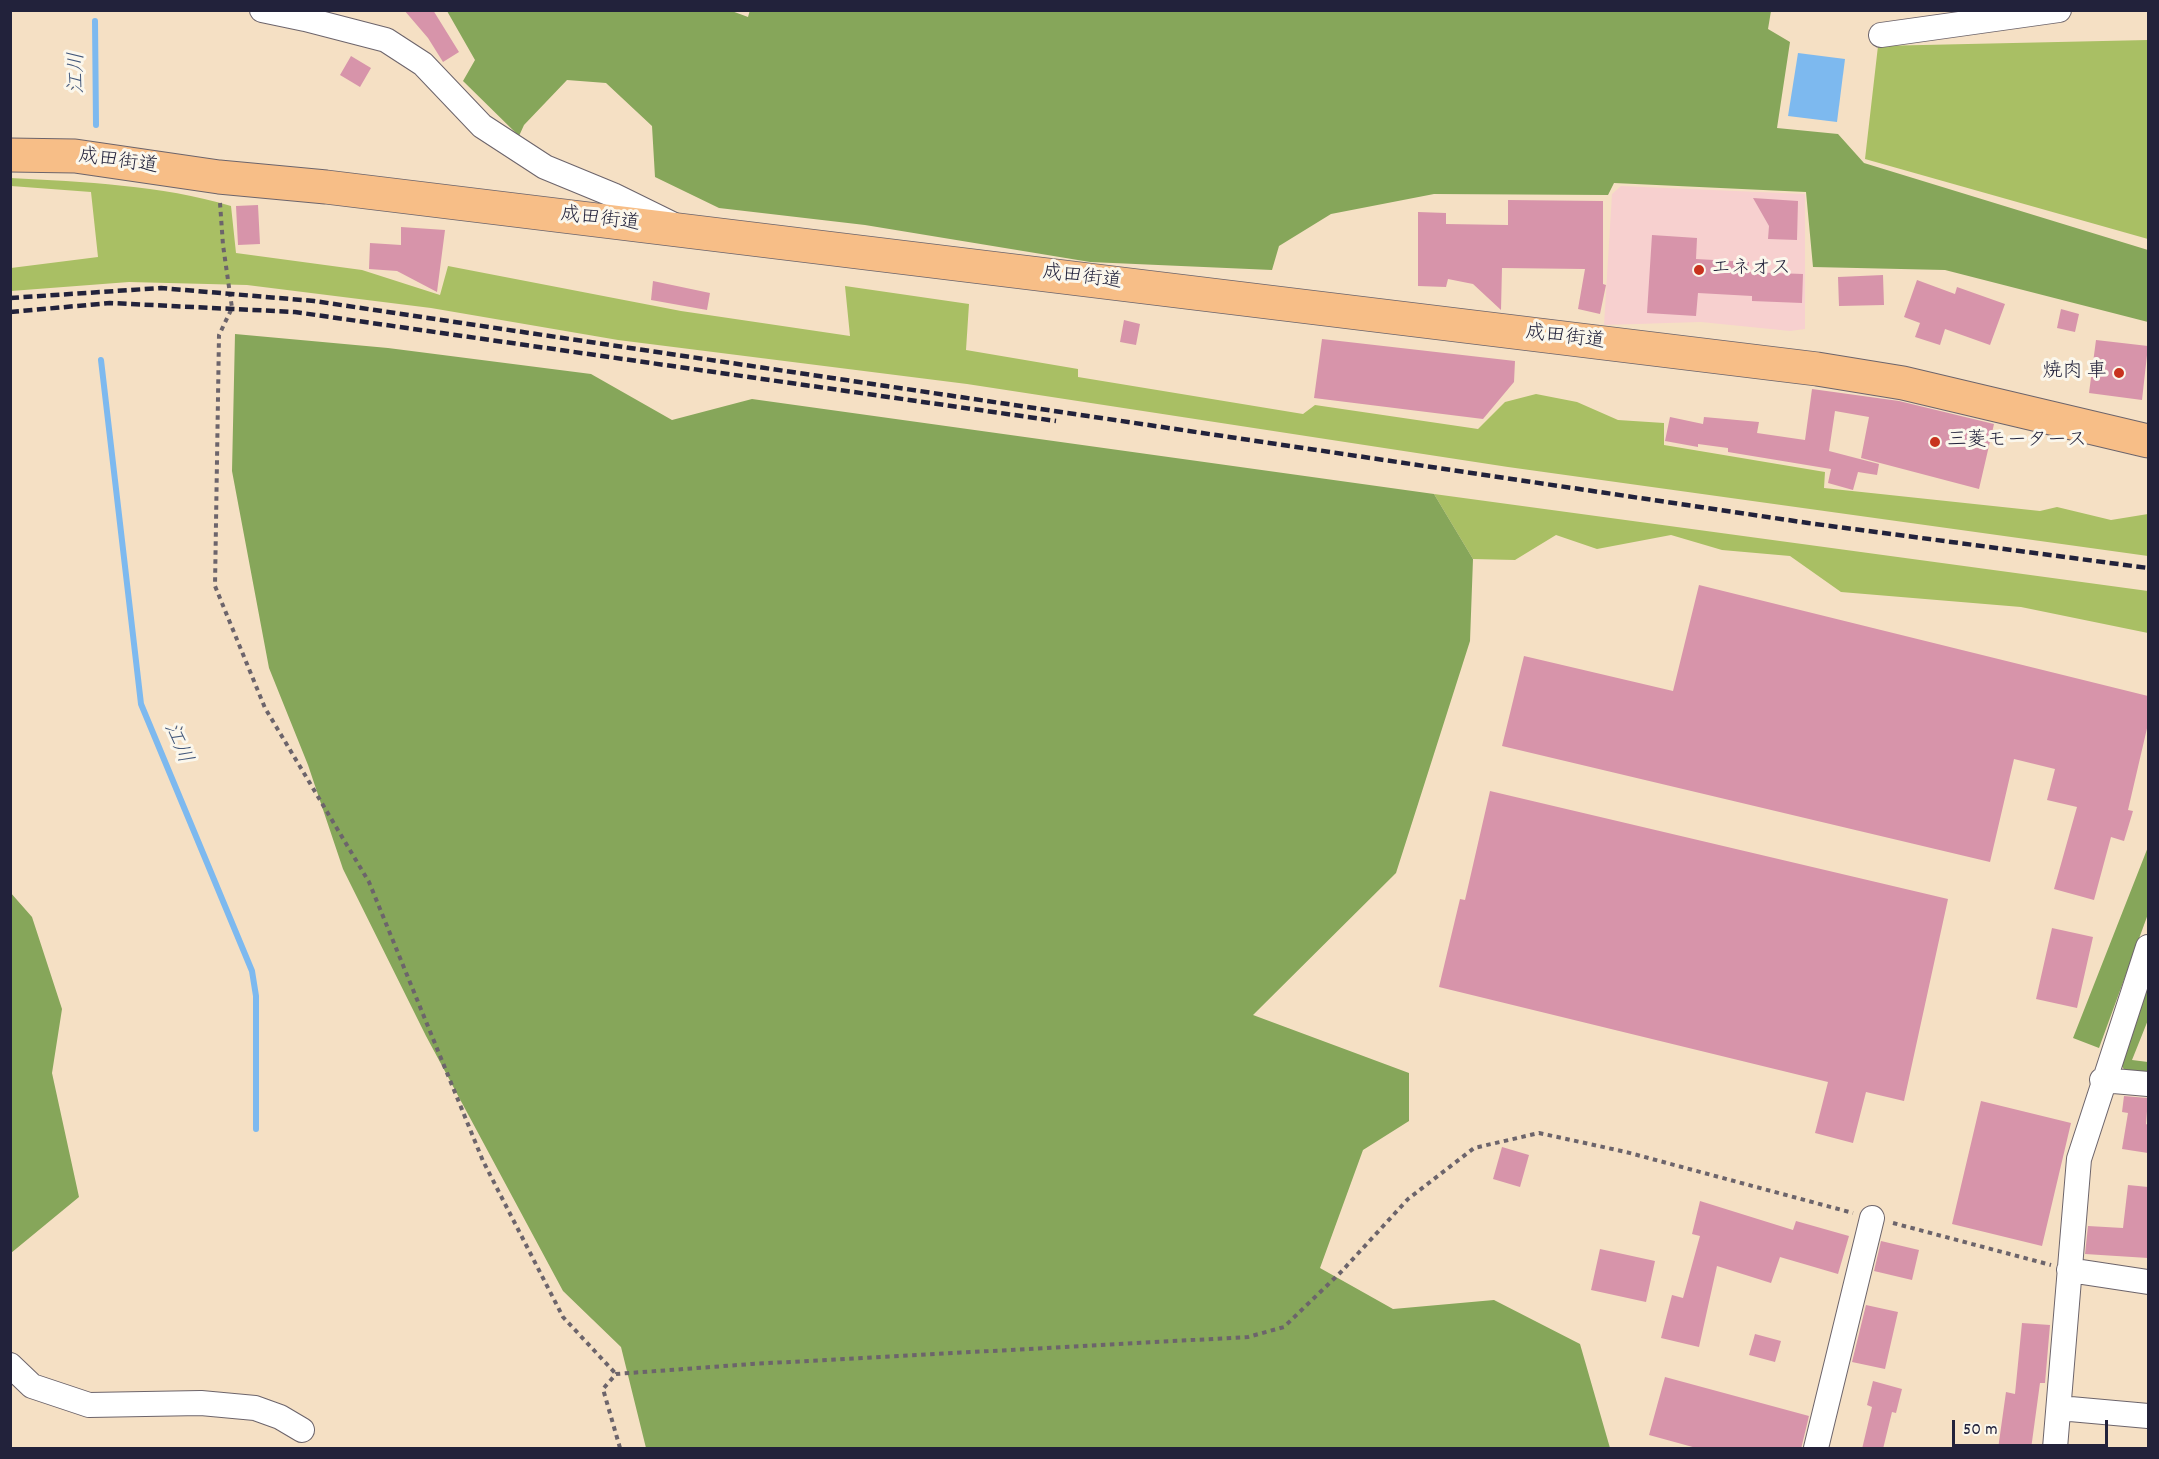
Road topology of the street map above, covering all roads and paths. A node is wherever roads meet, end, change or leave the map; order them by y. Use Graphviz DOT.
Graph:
graph roads {
  1 [pos="262,10"];
  2 [pos="2059,10"];
  3 [pos="1881,35"];
  4 [pos="10,155"];
  5 [pos="219,177"];
  6 [pos="689,232"];
  7 [pos="2148,441"];
  8 [pos="2148,947"];
  9 [pos="2102,1080"];
  10 [pos="2148,1084"];
  11 [pos="1872,1218"];
  12 [pos="2069,1270"];
  13 [pos="2148,1282"];
  14 [pos="10,1365"];
  15 [pos="616,1374"];
  16 [pos="2059,1408"];
  17 [pos="2148,1416"];
  18 [pos="302,1430"];
  19 [pos="620,1449"];
  20 [pos="1816,1449"];
  21 [pos="2055,1449"];
  1 -- 6 [label="street"];
  2 -- 3 [label="street"];
  4 -- 5 [label="highway, 成田街道"];
  5 -- 6 [label="highway, 成田街道"];
  5 -- 15 [label="path"];
  6 -- 7 [label="highway, 成田街道"];
  8 -- 9 [label="street"];
  9 -- 10 [label="street"];
  9 -- 12 [label="street"];
  11 -- 12 [label="path"];
  11 -- 15 [label="path"];
  11 -- 20 [label="street"];
  12 -- 13 [label="street"];
  12 -- 16 [label="street"];
  14 -- 18 [label="street"];
  15 -- 19 [label="path"];
  16 -- 17 [label="street"];
  16 -- 21 [label="street"];
}
